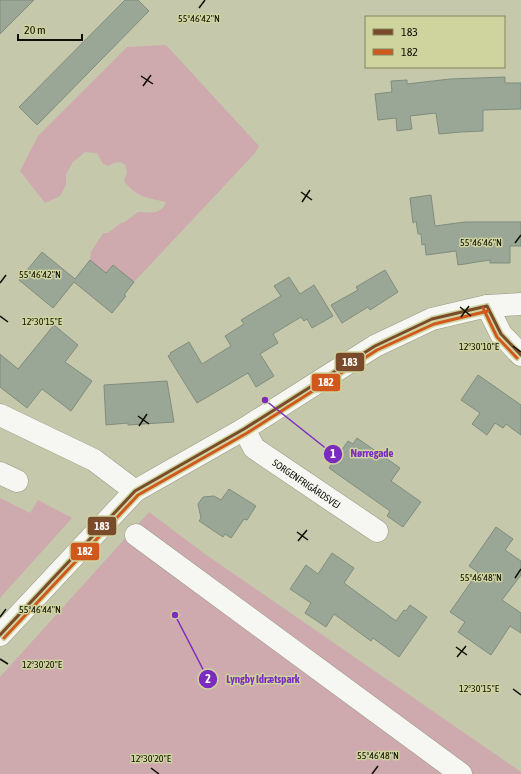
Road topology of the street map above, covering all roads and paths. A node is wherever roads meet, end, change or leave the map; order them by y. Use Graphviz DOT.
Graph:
graph roads {
  1 [pos="521,304"];
  2 [pos="487,306"];
  3 [pos="521,355"];
  4 [pos="0,415"];
  5 [pos="244,430"];
  6 [pos="135,491"];
  7 [pos="377,531"];
  8 [pos="136,535"];
  9 [pos="0,635"];
  10 [pos="461,774"];
  1 -- 2 [label="street"];
  2 -- 3 [label="street"];
  2 -- 5 [label="street"];
  4 -- 6 [label="street"];
  5 -- 6 [label="street"];
  5 -- 7 [label="street, SORGENFRIGÅRDSVEJ"];
  6 -- 9 [label="street"];
  8 -- 10 [label="street"];
}
